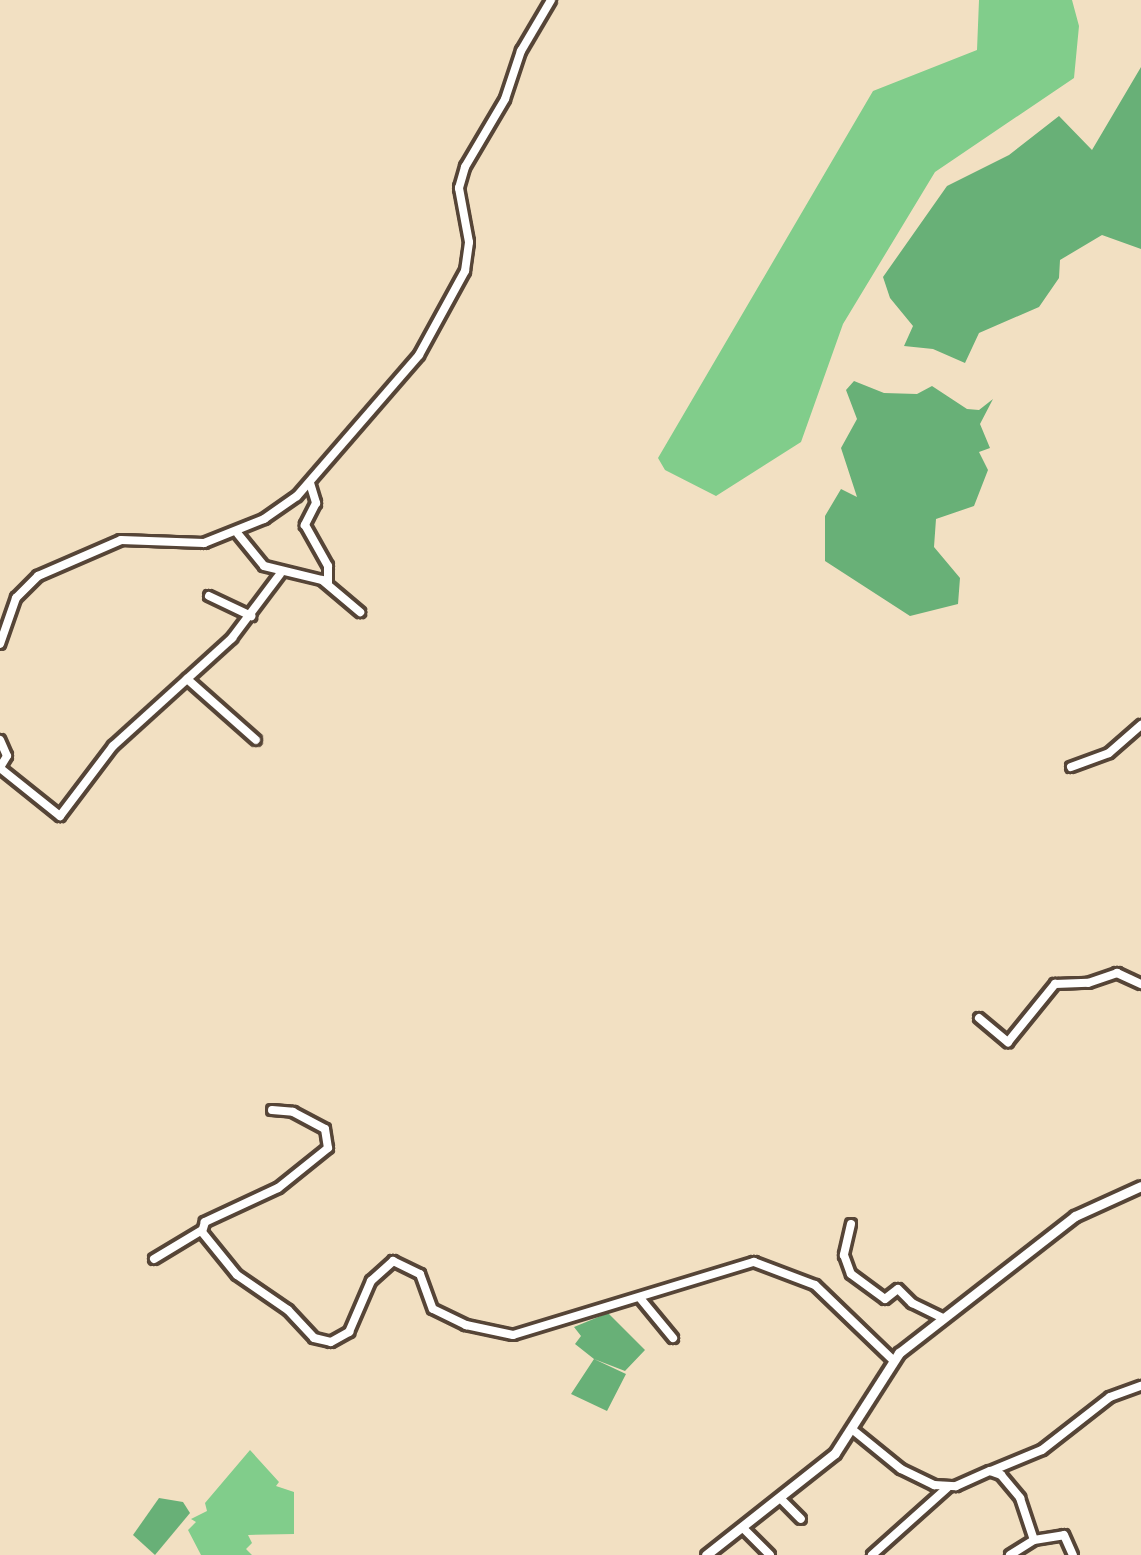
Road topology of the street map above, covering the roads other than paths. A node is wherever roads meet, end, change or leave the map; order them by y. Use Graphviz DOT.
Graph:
graph roads {
  1 [pos="551,0"];
  2 [pos="310,483"];
  3 [pos="238,534"];
  4 [pos="280,574"];
  5 [pos="328,583"];
  6 [pos="209,596"];
  7 [pos="360,612"];
  8 [pos="251,616"];
  9 [pos="0,644"];
  10 [pos="187,679"];
  11 [pos="1141,725"];
  12 [pos="0,740"];
  13 [pos="256,740"];
  14 [pos="1071,767"];
  15 [pos="0,768"];
  16 [pos="1141,984"];
  17 [pos="979,1018"];
  18 [pos="272,1110"];
  19 [pos="1141,1186"];
  20 [pos="851,1225"];
  21 [pos="202,1230"];
  22 [pos="154,1259"];
  23 [pos="640,1298"];
  24 [pos="945,1319"];
  25 [pos="673,1338"];
  26 [pos="892,1360"];
  27 [pos="1141,1386"];
  28 [pos="853,1430"];
  29 [pos="990,1471"];
  30 [pos="948,1487"];
  31 [pos="781,1499"];
  32 [pos="801,1519"];
  33 [pos="743,1528"];
  34 [pos="1034,1540"];
  35 [pos="706,1555"];
  36 [pos="770,1555"];
  37 [pos="872,1555"];
  38 [pos="1010,1555"];
  39 [pos="1073,1555"];
  1 -- 2 [label="street"];
  2 -- 3 [label="street"];
  2 -- 5 [label="street"];
  3 -- 4 [label="street"];
  3 -- 9 [label="street"];
  4 -- 5 [label="street"];
  4 -- 8 [label="street"];
  5 -- 7 [label="street"];
  6 -- 8 [label="street"];
  8 -- 10 [label="street"];
  10 -- 13 [label="street"];
  10 -- 15 [label="street"];
  11 -- 14 [label="street"];
  12 -- 15 [label="street"];
  16 -- 17 [label="street"];
  18 -- 21 [label="street"];
  19 -- 24 [label="street"];
  20 -- 24 [label="street"];
  21 -- 22 [label="street"];
  21 -- 23 [label="street"];
  23 -- 25 [label="street"];
  23 -- 26 [label="street"];
  24 -- 26 [label="street"];
  26 -- 28 [label="street"];
  27 -- 29 [label="street"];
  28 -- 30 [label="street"];
  28 -- 31 [label="street"];
  29 -- 30 [label="street"];
  29 -- 34 [label="street"];
  30 -- 37 [label="street"];
  31 -- 32 [label="street"];
  31 -- 33 [label="street"];
  33 -- 35 [label="street"];
  33 -- 36 [label="street"];
  34 -- 38 [label="street"];
  34 -- 39 [label="street"];
}
